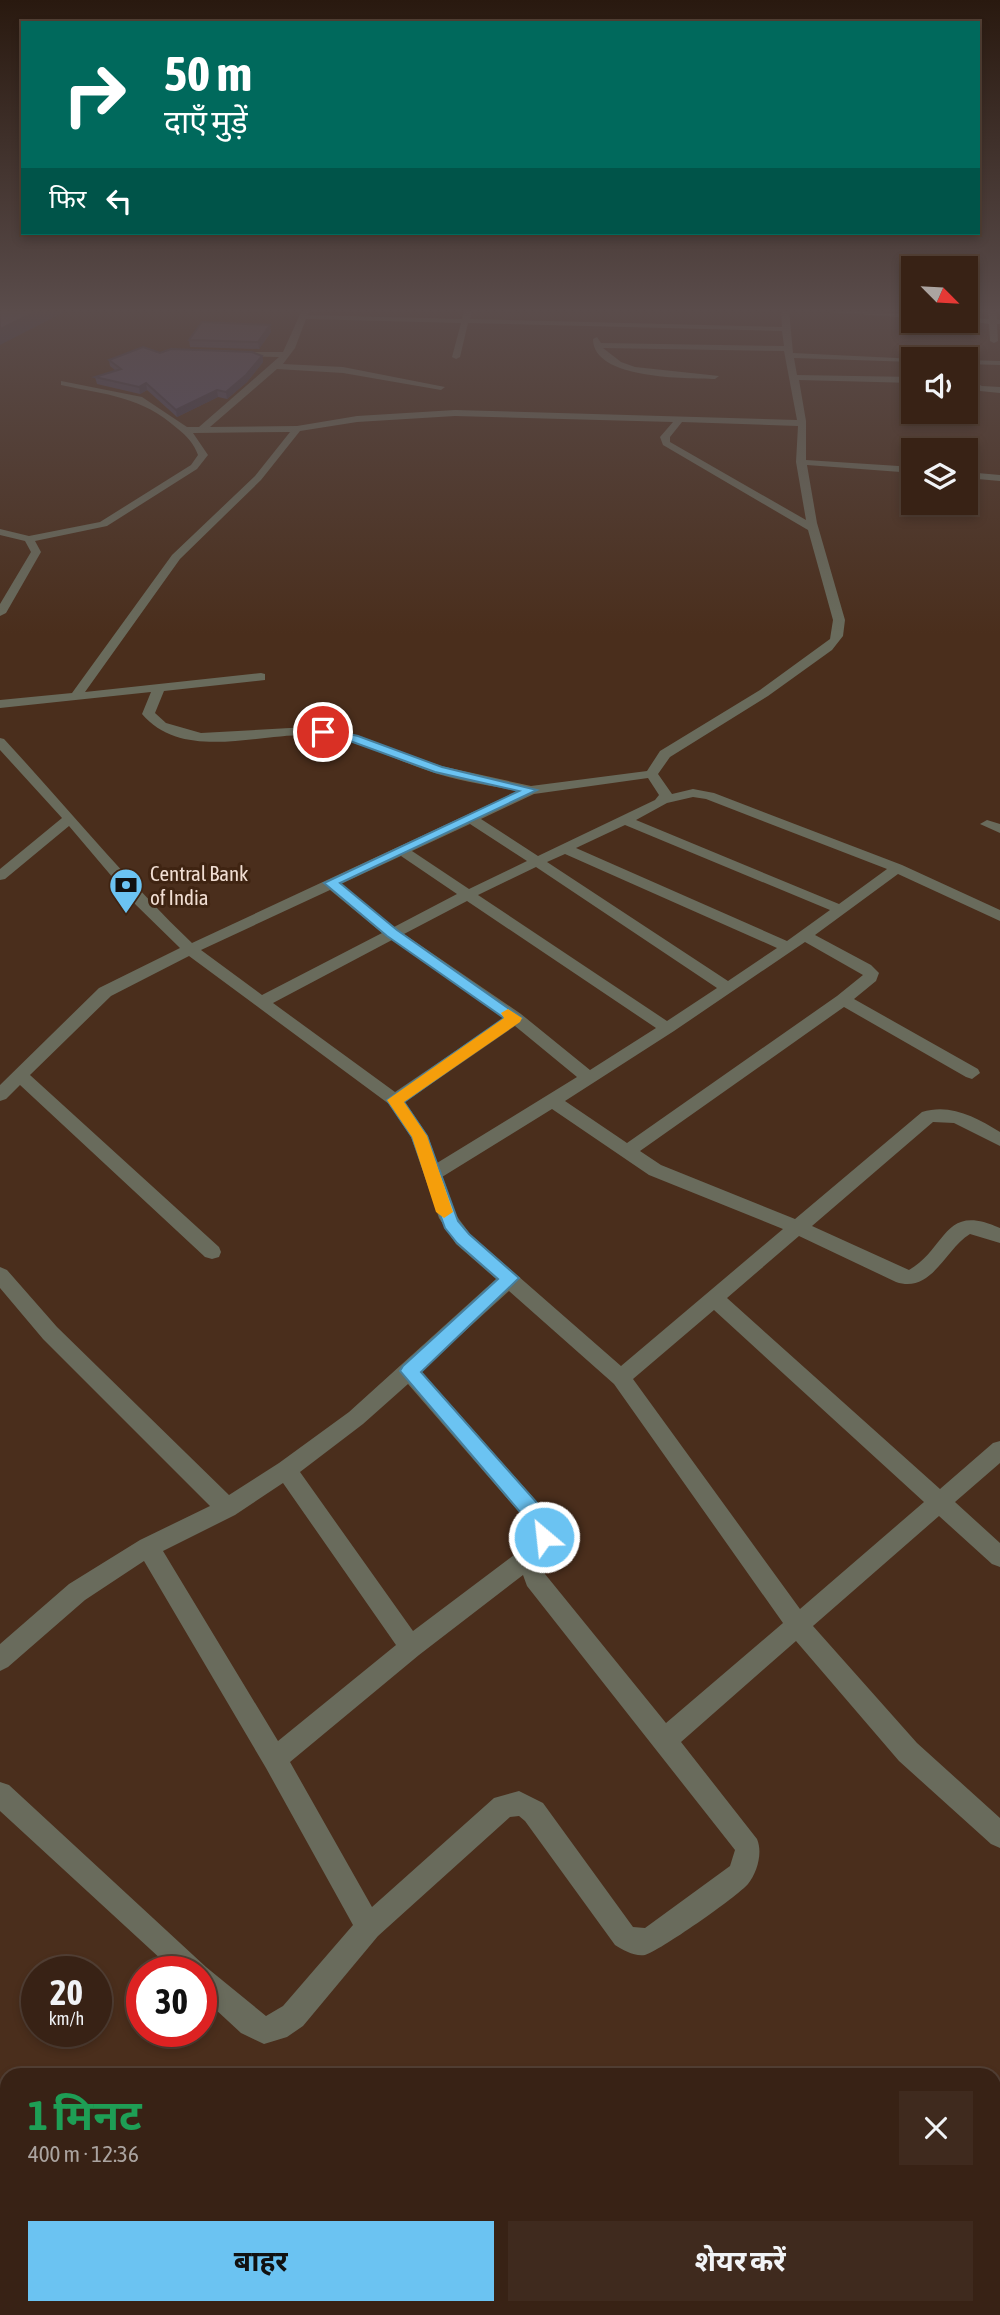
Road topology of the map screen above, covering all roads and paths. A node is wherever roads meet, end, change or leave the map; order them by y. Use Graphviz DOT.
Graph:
graph roads {
  1 [pos="167,418"];
  2 [pos="215,418"];
  3 [pos="368,418"];
  4 [pos="608,418"];
  5 [pos="801,418"];
  6 [pos="679,420"];
  7 [pos="802,423"];
  8 [pos="203,428"];
  9 [pos="297,429"];
  10 [pos="184,430"];
  11 [pos="801,462"];
  12 [pos="901,469"];
  13 [pos="978,476"];
  14 [pos="1000,478"];
  15 [pos="812,528"];
  16 [pos="0,532"];
  17 [pos="29,539"];
  18 [pos="0,613"];
  19 [pos="261,677"];
  20 [pos="159,688"];
  21 [pos="76,696"];
  22 [pos="0,705"];
  23 [pos="0,742"];
  24 [pos="650,774"];
  25 [pos="531,790"];
  26 [pos="666,799"];
  27 [pos="70,818"];
  28 [pos="471,818"];
  29 [pos="625,820"];
  30 [pos="566,849"];
  31 [pos="401,850"];
  32 [pos="538,862"];
  33 [pos="897,868"];
  34 [pos="0,876"];
  35 [pos="331,883"];
  36 [pos="467,895"];
  37 [pos="842,910"];
  38 [pos="1000,916"];
  39 [pos="392,933"];
  40 [pos="804,935"];
  41 [pos="786,946"];
  42 [pos="189,949"];
  43 [pos="727,987"];
  44 [pos="843,1000"];
  45 [pos="261,1002"];
  46 [pos="514,1018"];
  47 [pos="667,1028"];
  48 [pos="972,1073"];
  49 [pos="20,1075"];
  50 [pos="589,1078"];
  51 [pos="0,1095"];
  52 [pos="395,1100"];
  53 [pos="554,1102"];
  54 [pos="1000,1140"];
  55 [pos="629,1150"];
  56 [pos="432,1174"];
  57 [pos="799,1228"];
  58 [pos="1000,1236"];
  59 [pos="212,1252"];
  60 [pos="0,1275"];
  61 [pos="510,1278"];
  62 [pos="715,1299"];
  63 [pos="409,1371"];
  64 [pos="621,1378"];
  65 [pos="1000,1450"];
  66 [pos="286,1470"];
  67 [pos="937,1503"];
  68 [pos="227,1507"];
  69 [pos="148,1547"];
  70 [pos="538,1550"];
  71 [pos="1000,1557"];
  72 [pos="799,1627"];
  73 [pos="411,1647"];
  74 [pos="0,1659"];
  75 [pos="665,1740"];
  76 [pos="275,1759"];
  77 [pos="0,1794"];
  78 [pos="1000,1834"];
  79 [pos="369,1927"];
  80 [pos="177,1956"];
  81 [pos="217,1992"];
  1 -- 10 [label="street"];
  2 -- 8 [label="street"];
  3 -- 9 [label="street"];
  4 -- 6 [label="street"];
  5 -- 7 [label="street"];
  6 -- 7 [label="street"];
  6 -- 15 [label="street"];
  7 -- 11 [label="street"];
  8 -- 9 [label="street"];
  8 -- 10 [label="street"];
  9 -- 21 [label="street"];
  10 -- 17 [label="street"];
  11 -- 12 [label="street"];
  11 -- 15 [label="street"];
  13 -- 14 [label="street"];
  15 -- 24 [label="street"];
  16 -- 17 [label="street"];
  17 -- 18 [label="street"];
  19 -- 20 [label="street"];
  20 -- 21 [label="street"];
  20 -- 25 [label="street"];
  21 -- 22 [label="street"];
  23 -- 27 [label="street"];
  24 -- 25 [label="street"];
  24 -- 26 [label="street"];
  25 -- 28 [label="street"];
  26 -- 29 [label="street"];
  26 -- 33 [label="street"];
  27 -- 34 [label="street"];
  27 -- 42 [label="street"];
  28 -- 31 [label="street"];
  28 -- 32 [label="street"];
  29 -- 30 [label="street"];
  29 -- 37 [label="street"];
  30 -- 32 [label="street"];
  30 -- 41 [label="street"];
  31 -- 35 [label="street"];
  31 -- 36 [label="street"];
  32 -- 36 [label="street"];
  32 -- 43 [label="street"];
  33 -- 37 [label="street"];
  33 -- 38 [label="street"];
  35 -- 39 [label="street"];
  35 -- 42 [label="street"];
  36 -- 39 [label="street"];
  36 -- 47 [label="street"];
  37 -- 40 [label="street"];
  39 -- 45 [label="street"];
  39 -- 46 [label="street"];
  40 -- 41 [label="street"];
  40 -- 44 [label="street"];
  41 -- 43 [label="street"];
  42 -- 45 [label="street"];
  42 -- 49 [label="street"];
  43 -- 47 [label="street"];
  44 -- 48 [label="street"];
  44 -- 55 [label="street"];
  45 -- 52 [label="street"];
  46 -- 50 [label="street"];
  46 -- 52 [label="street"];
  47 -- 50 [label="street"];
  49 -- 51 [label="street"];
  49 -- 59 [label="street"];
  50 -- 53 [label="street"];
  52 -- 56 [label="street"];
  53 -- 55 [label="street"];
  53 -- 56 [label="street"];
  54 -- 57 [label="street"];
  55 -- 57 [label="street"];
  56 -- 61 [label="street"];
  57 -- 58 [label="street"];
  57 -- 62 [label="street"];
  60 -- 68 [label="street"];
  61 -- 63 [label="street"];
  61 -- 64 [label="street"];
  62 -- 64 [label="street"];
  62 -- 67 [label="street"];
  63 -- 66 [label="street"];
  63 -- 70 [label="street"];
  64 -- 72 [label="street"];
  65 -- 67 [label="street"];
  66 -- 68 [label="street"];
  66 -- 73 [label="street"];
  67 -- 71 [label="street"];
  67 -- 72 [label="street"];
  68 -- 69 [label="street"];
  69 -- 74 [label="street"];
  69 -- 76 [label="street"];
  70 -- 73 [label="street"];
  70 -- 75 [label="street"];
  72 -- 75 [label="street"];
  72 -- 78 [label="street"];
  73 -- 76 [label="street"];
  75 -- 79 [label="street"];
  76 -- 79 [label="street"];
  77 -- 80 [label="street"];
  79 -- 81 [label="street"];
}
